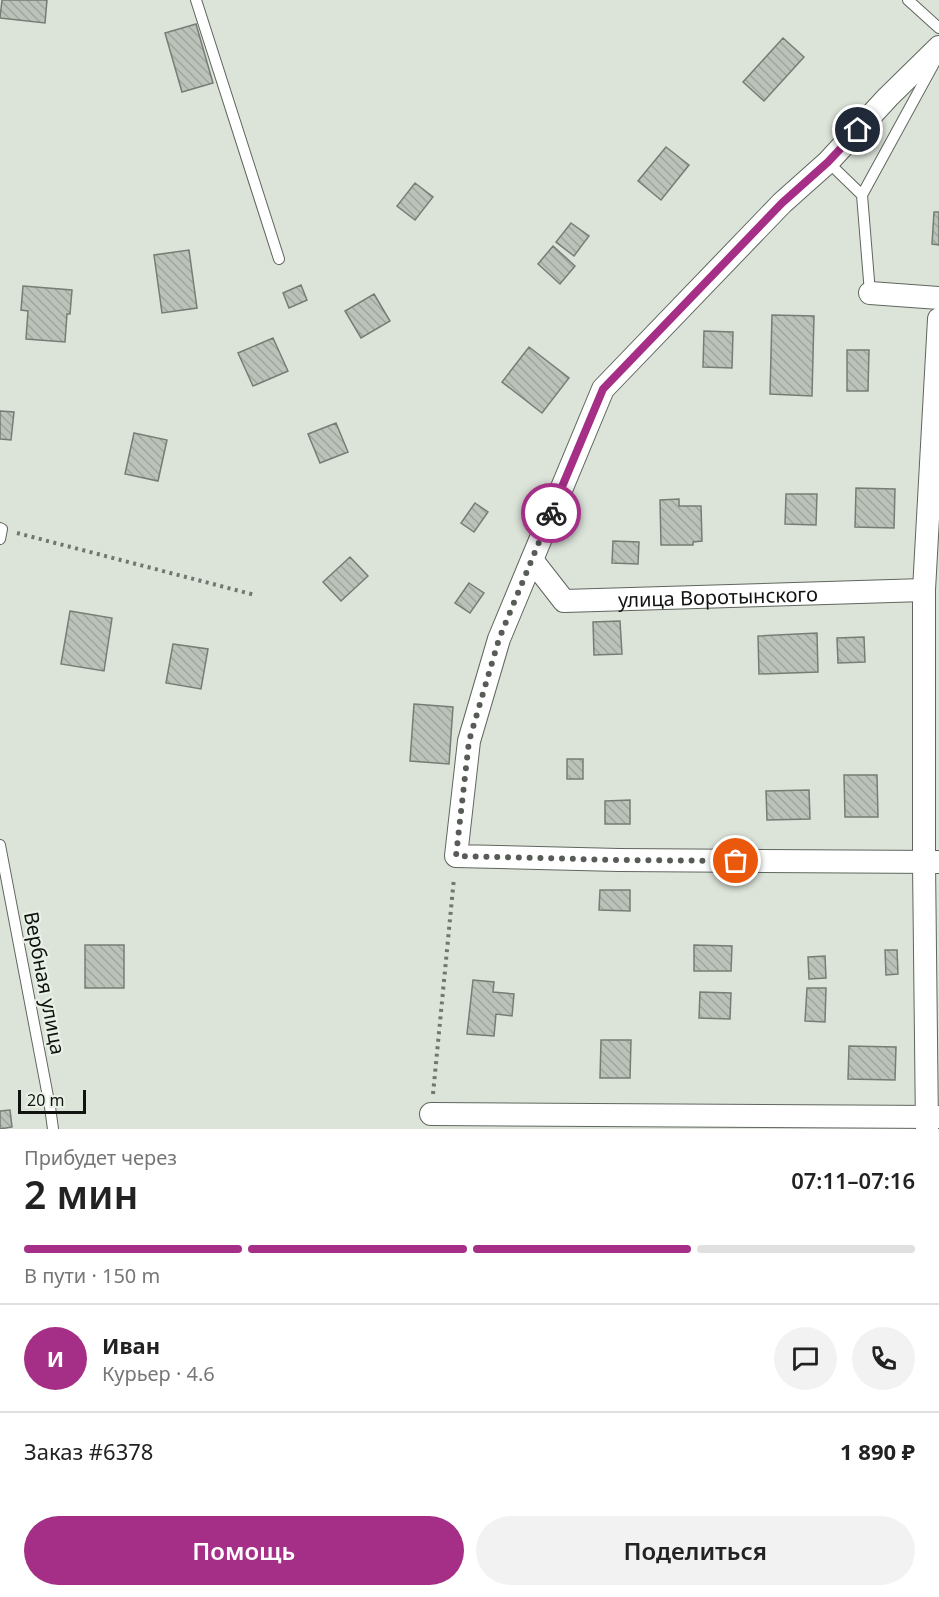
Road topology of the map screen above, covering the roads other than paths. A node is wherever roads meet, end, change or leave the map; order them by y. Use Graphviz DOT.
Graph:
graph roads {
  1 [pos="196,0"];
  2 [pos="908,0"];
  3 [pos="939,28"];
  4 [pos="939,47"];
  5 [pos="939,56"];
  6 [pos="828,162"];
  7 [pos="862,195"];
  8 [pos="279,259"];
  9 [pos="870,293"];
  10 [pos="939,298"];
  11 [pos="939,319"];
  12 [pos="532,560"];
  13 [pos="924,590"];
  14 [pos="0,845"];
  15 [pos="931,862"];
  16 [pos="431,1114"];
  17 [pos="931,1121"];
  18 [pos="52,1129"];
  1 -- 8 [label="lane"];
  2 -- 3 [label="lane"];
  4 -- 6 [label="street"];
  5 -- 7 [label="lane"];
  6 -- 7 [label="lane"];
  6 -- 12 [label="street"];
  7 -- 9 [label="lane"];
  9 -- 10 [label="street"];
  11 -- 13 [label="street"];
  12 -- 13 [label="street, улица Воротынского"];
  12 -- 15 [label="street"];
  13 -- 15 [label="street"];
  14 -- 18 [label="lane, Вербная улица"];
  15 -- 17 [label="street"];
  16 -- 17 [label="street"];
}
